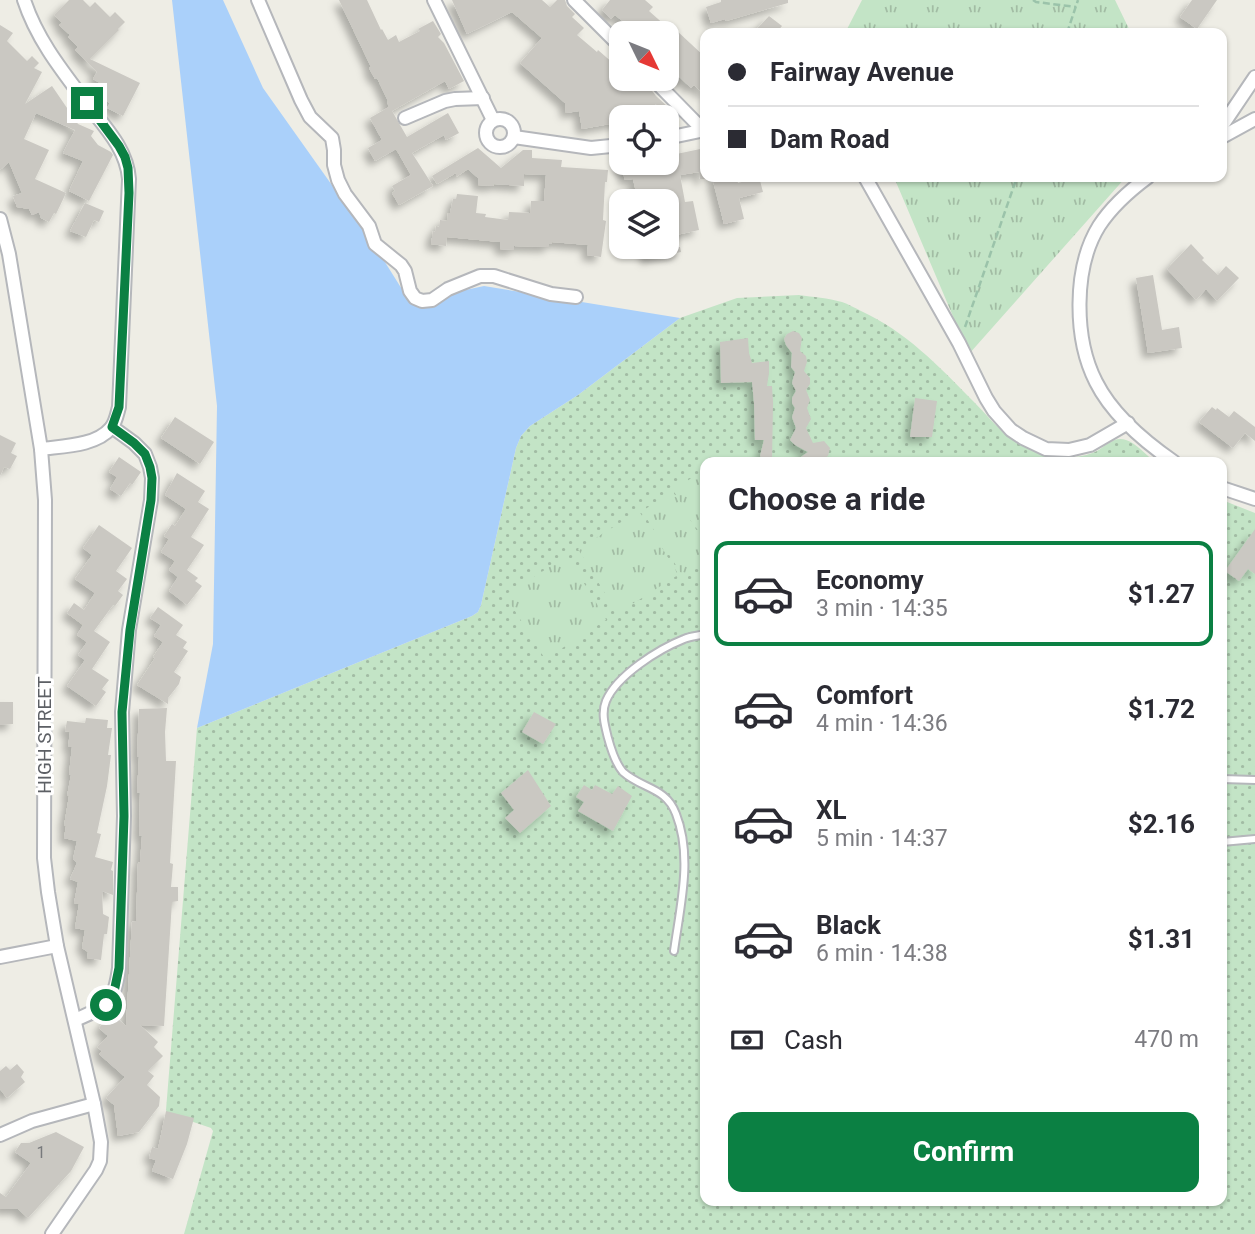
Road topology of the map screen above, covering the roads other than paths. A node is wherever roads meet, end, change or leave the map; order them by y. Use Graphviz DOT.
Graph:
graph roads {
  1 [pos="24,0"];
  2 [pos="258,0"];
  3 [pos="433,0"];
  4 [pos="574,0"];
  5 [pos="609,35"];
  6 [pos="1255,77"];
  7 [pos="665,91"];
  8 [pos="483,97"];
  9 [pos="405,118"];
  10 [pos="1227,119"];
  11 [pos="1255,119"];
  12 [pos="493,120"];
  13 [pos="700,126"];
  14 [pos="700,132"];
  15 [pos="1227,134"];
  16 [pos="514,136"];
  17 [pos="679,136"];
  18 [pos="609,146"];
  19 [pos="868,182"];
  20 [pos="1142,182"];
  21 [pos="0,219"];
  22 [pos="576,297"];
  23 [pos="1128,423"];
  24 [pos="112,427"];
  25 [pos="41,449"];
  26 [pos="1167,457"];
  27 [pos="1227,490"];
  28 [pos="1255,499"];
  29 [pos="700,635"];
  30 [pos="1227,779"];
  31 [pos="1255,780"];
  32 [pos="1255,839"];
  33 [pos="1227,842"];
  34 [pos="57,946"];
  35 [pos="674,951"];
  36 [pos="0,957"];
  37 [pos="75,1020"];
  38 [pos="94,1104"];
  39 [pos="0,1135"];
  40 [pos="52,1234"];
  1 -- 24 [label="street"];
  2 -- 22 [label="street"];
  3 -- 8 [label="street"];
  4 -- 5 [label="street"];
  6 -- 10 [label="street"];
  7 -- 13 [label="street"];
  8 -- 9 [label="street"];
  8 -- 12 [label="street"];
  11 -- 15 [label="street"];
  12 -- 16 [label="street"];
  12 -- 16 [label="street"];
  14 -- 17 [label="street"];
  16 -- 18 [label="street"];
  19 -- 23 [label="street"];
  20 -- 23 [label="street"];
  21 -- 25 [label="street, HIGH STREET"];
  23 -- 26 [label="street"];
  24 -- 25 [label="street"];
  24 -- 37 [label="street"];
  25 -- 34 [label="street, HIGH STREET"];
  27 -- 28 [label="street"];
  29 -- 35 [label="lane"];
  30 -- 31 [label="lane"];
  32 -- 33 [label="lane"];
  34 -- 36 [label="street"];
  34 -- 37 [label="street, HIGH STREET"];
  37 -- 38 [label="street, HIGH STREET"];
  38 -- 39 [label="street"];
  38 -- 40 [label="street, HIGH STREET"];
}
